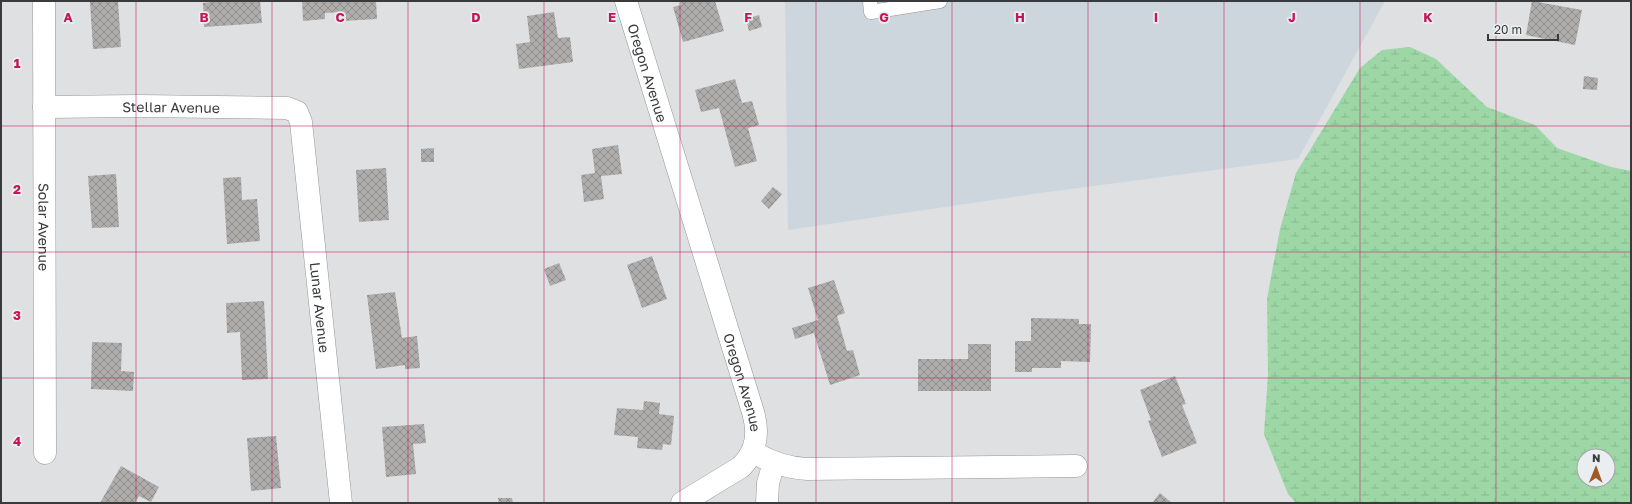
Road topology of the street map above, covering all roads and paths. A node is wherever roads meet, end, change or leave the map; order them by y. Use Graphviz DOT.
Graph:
graph roads {
  1 [pos="44,1"];
  2 [pos="626,1"];
  3 [pos="870,1"];
  4 [pos="940,1"];
  5 [pos="44,107"];
  6 [pos="297,112"];
  7 [pos="753,452"];
  8 [pos="45,453"];
  9 [pos="774,463"];
  10 [pos="1076,466"];
  11 [pos="341,503"];
  12 [pos="682,503"];
  13 [pos="767,503"];
  1 -- 5 [label="street, Solar Avenue"];
  2 -- 7 [label="street, Oregon Avenue"];
  3 -- 4 [label="lane"];
  5 -- 6 [label="street, Stellar Avenue"];
  5 -- 8 [label="street, Solar Avenue"];
  6 -- 11 [label="street, Lunar Avenue"];
  7 -- 9 [label="street, Oregon Avenue"];
  7 -- 12 [label="street"];
  9 -- 10 [label="street, Oregon Avenue"];
  9 -- 13 [label="street"];
}
